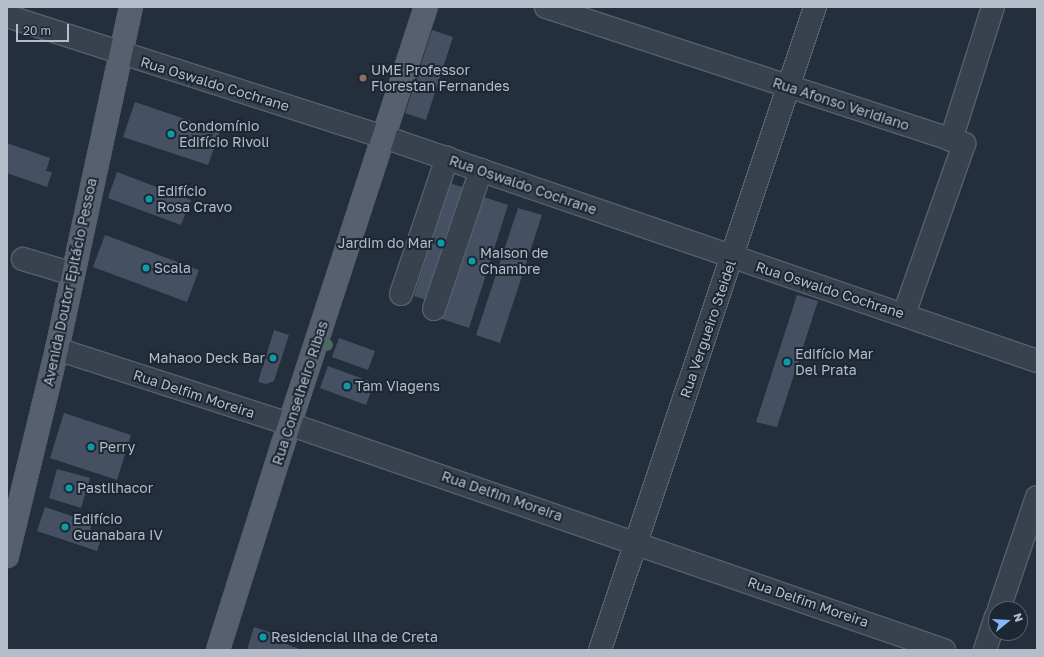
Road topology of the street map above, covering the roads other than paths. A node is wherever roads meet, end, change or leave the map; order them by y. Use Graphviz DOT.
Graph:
graph roads {
  1 [pos="131,7"];
  2 [pos="426,7"];
  3 [pos="546,7"];
  4 [pos="815,7"];
  5 [pos="993,7"];
  6 [pos="7,16"];
  7 [pos="120,54"];
  8 [pos="788,87"];
  9 [pos="384,137"];
  10 [pos="951,140"];
  11 [pos="448,158"];
  12 [pos="481,170"];
  13 [pos="733,257"];
  14 [pos="24,259"];
  15 [pos="73,274"];
  16 [pos="401,294"];
  17 [pos="434,309"];
  18 [pos="904,314"];
  19 [pos="57,349"];
  20 [pos="1037,361"];
  21 [pos="289,424"];
  22 [pos="1037,497"];
  23 [pos="636,542"];
  24 [pos="7,556"];
  25 [pos="1002,601"];
  26 [pos="218,650"];
  27 [pos="600,650"];
  28 [pos="944,650"];
  1 -- 7 [label="main road, Avenida Doutor Epitácio Pessoa"];
  2 -- 9 [label="main road, Rua Conselheiro Ribas"];
  3 -- 8 [label="street, Rua Afonso Veridiano"];
  4 -- 8 [label="street, Rua Vergueiro Steidel"];
  5 -- 10 [label="street"];
  6 -- 7 [label="street, Rua Oswaldo Cochrane"];
  7 -- 9 [label="street, Rua Oswaldo Cochrane"];
  7 -- 15 [label="main road, Avenida Doutor Epitácio Pessoa"];
  8 -- 10 [label="street, Rua Afonso Veridiano"];
  8 -- 13 [label="street, Rua Vergueiro Steidel"];
  9 -- 11 [label="street, Rua Oswaldo Cochrane"];
  9 -- 21 [label="main road, Rua Conselheiro Ribas"];
  10 -- 18 [label="street, Rua Afonso Veridiano"];
  11 -- 12 [label="street, Rua Oswaldo Cochrane"];
  11 -- 16 [label="street"];
  12 -- 13 [label="street, Rua Oswaldo Cochrane"];
  12 -- 17 [label="street"];
  13 -- 18 [label="street, Rua Oswaldo Cochrane"];
  13 -- 23 [label="street, Rua Vergueiro Steidel"];
  14 -- 15 [label="street"];
  15 -- 19 [label="main road, Avenida Doutor Epitácio Pessoa"];
  18 -- 20 [label="street, Rua Oswaldo Cochrane"];
  19 -- 21 [label="street, Rua Delfim Moreira"];
  19 -- 24 [label="main road, Avenida Doutor Epitácio Pessoa"];
  21 -- 23 [label="street, Rua Delfim Moreira"];
  21 -- 26 [label="main road, Rua Conselheiro Ribas"];
  22 -- 25 [label="street"];
  23 -- 27 [label="street, Rua Vergueiro Steidel"];
  23 -- 28 [label="street, Rua Delfim Moreira"];
}
